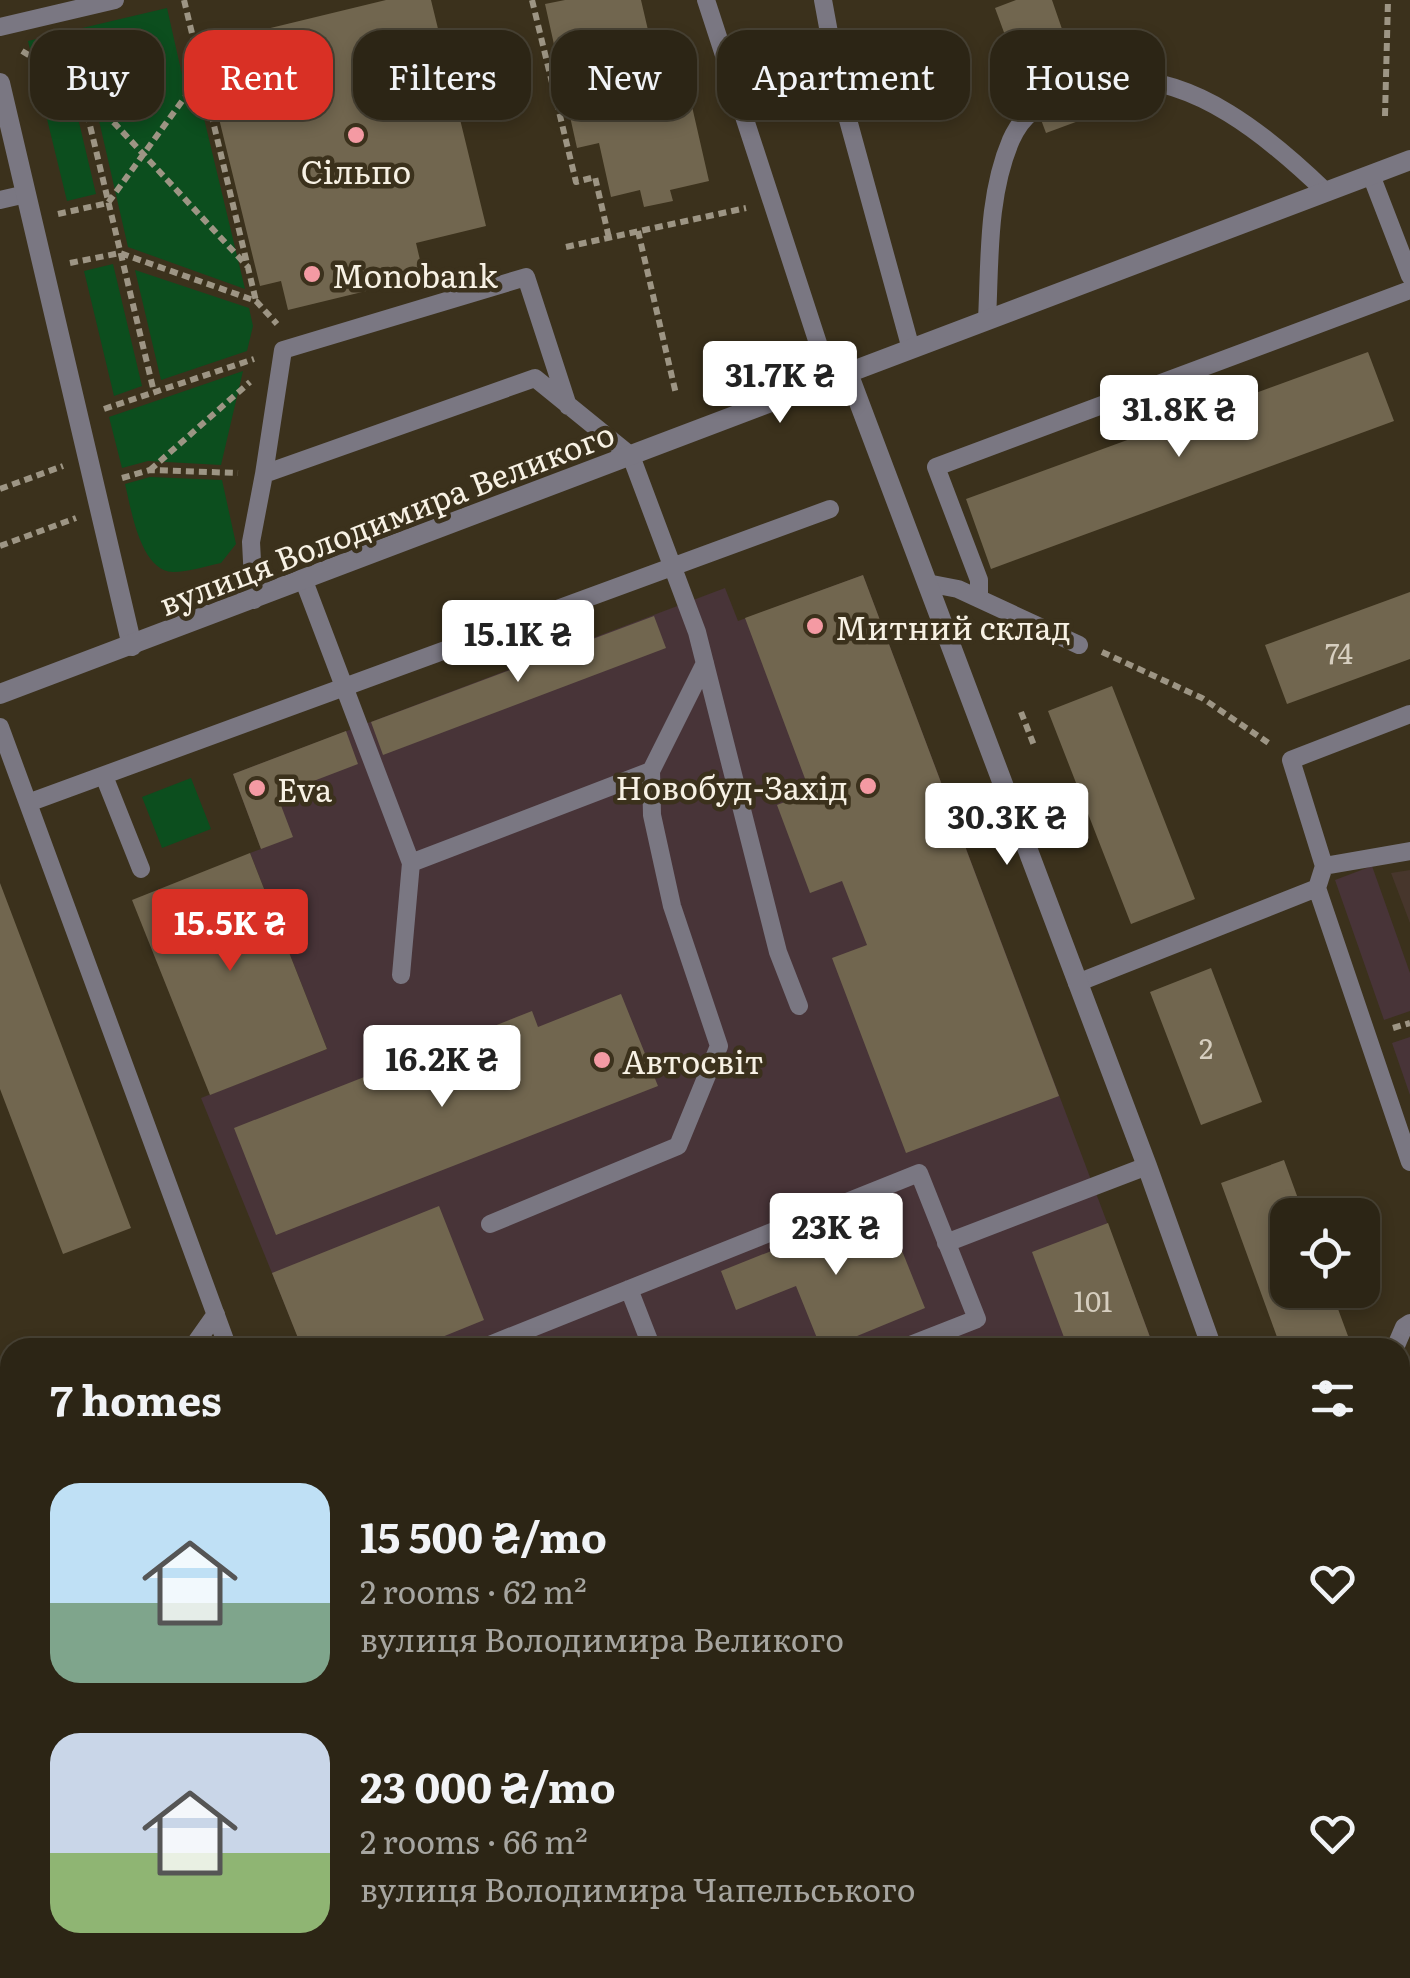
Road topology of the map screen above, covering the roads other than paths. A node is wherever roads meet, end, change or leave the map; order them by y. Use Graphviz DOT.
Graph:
graph roads {
  1 [pos="114,0"];
  2 [pos="706,0"];
  3 [pos="823,0"];
  4 [pos="5,35"];
  5 [pos="0,83"];
  6 [pos="1410,160"];
  7 [pos="1371,175"];
  8 [pos="1326,192"];
  9 [pos="26,194"];
  10 [pos="0,200"];
  11 [pos="1410,276"];
  12 [pos="1410,290"];
  13 [pos="988,320"];
  14 [pos="911,349"];
  15 [pos="839,376"];
  16 [pos="568,406"];
  17 [pos="631,456"];
  18 [pos="264,474"];
  19 [pos="830,509"];
  20 [pos="672,566"];
  21 [pos="304,581"];
  22 [pos="927,583"];
  23 [pos="979,598"];
  24 [pos="254,600"];
  25 [pos="132,646"];
  26 [pos="1079,646"];
  27 [pos="705,663"];
  28 [pos="344,686"];
  29 [pos="0,694"];
  30 [pos="1410,714"];
  31 [pos="0,727"];
  32 [pos="652,771"];
  33 [pos="104,776"];
  34 [pos="28,802"];
  35 [pos="1410,851"];
  36 [pos="411,863"];
  37 [pos="1324,866"];
  38 [pos="141,869"];
  39 [pos="1317,888"];
  40 [pos="401,975"];
  41 [pos="1078,984"];
  42 [pos="799,1006"];
  43 [pos="1410,1162"];
  44 [pos="1147,1166"];
  45 [pos="490,1224"];
  46 [pos="946,1243"];
  47 [pos="629,1289"];
  48 [pos="216,1314"];
  49 [pos="199,1338"];
  50 [pos="224,1338"];
  51 [pos="507,1338"];
  52 [pos="648,1338"];
  53 [pos="930,1338"];
  54 [pos="1208,1338"];
  1 -- 4 [label="lane"];
  2 -- 15 [label="lane"];
  3 -- 14 [label="lane"];
  5 -- 9 [label="street"];
  6 -- 7 [label="street, вулиця Володимира Великого"];
  7 -- 8 [label="street, вулиця Володимира Великого"];
  7 -- 11 [label="lane"];
  8 -- 13 [label="street, вулиця Володимира Великого"];
  8 -- 13 [label="lane"];
  9 -- 10 [label="lane"];
  9 -- 25 [label="street"];
  12 -- 23 [label="lane"];
  13 -- 14 [label="street, вулиця Володимира Великого"];
  14 -- 15 [label="street, вулиця Володимира Великого"];
  15 -- 17 [label="street, вулиця Володимира Великого"];
  15 -- 22 [label="street"];
  16 -- 17 [label="lane"];
  16 -- 18 [label="lane"];
  16 -- 18 [label="lane"];
  17 -- 20 [label="lane"];
  17 -- 21 [label="street, вулиця Володимира Великого"];
  18 -- 24 [label="lane"];
  19 -- 20 [label="lane"];
  20 -- 27 [label="lane"];
  20 -- 28 [label="lane"];
  21 -- 24 [label="street, вулиця Володимира Великого"];
  21 -- 28 [label="lane"];
  22 -- 23 [label="lane"];
  22 -- 41 [label="street"];
  23 -- 26 [label="lane"];
  24 -- 25 [label="street, вулиця Володимира Великого"];
  25 -- 29 [label="street, вулиця Володимира Великого"];
  27 -- 32 [label="lane"];
  27 -- 42 [label="lane"];
  28 -- 33 [label="lane"];
  28 -- 36 [label="lane"];
  30 -- 37 [label="lane"];
  31 -- 34 [label="lane"];
  32 -- 36 [label="lane"];
  32 -- 45 [label="lane"];
  33 -- 34 [label="lane"];
  33 -- 38 [label="lane"];
  34 -- 48 [label="lane"];
  35 -- 37 [label="lane"];
  36 -- 40 [label="lane"];
  37 -- 39 [label="lane"];
  39 -- 41 [label="lane"];
  39 -- 43 [label="lane"];
  41 -- 44 [label="street"];
  44 -- 46 [label="lane"];
  44 -- 54 [label="street"];
  46 -- 47 [label="lane"];
  46 -- 53 [label="lane"];
  47 -- 51 [label="lane"];
  47 -- 52 [label="lane"];
  48 -- 49 [label="lane"];
  48 -- 50 [label="lane"];
}
